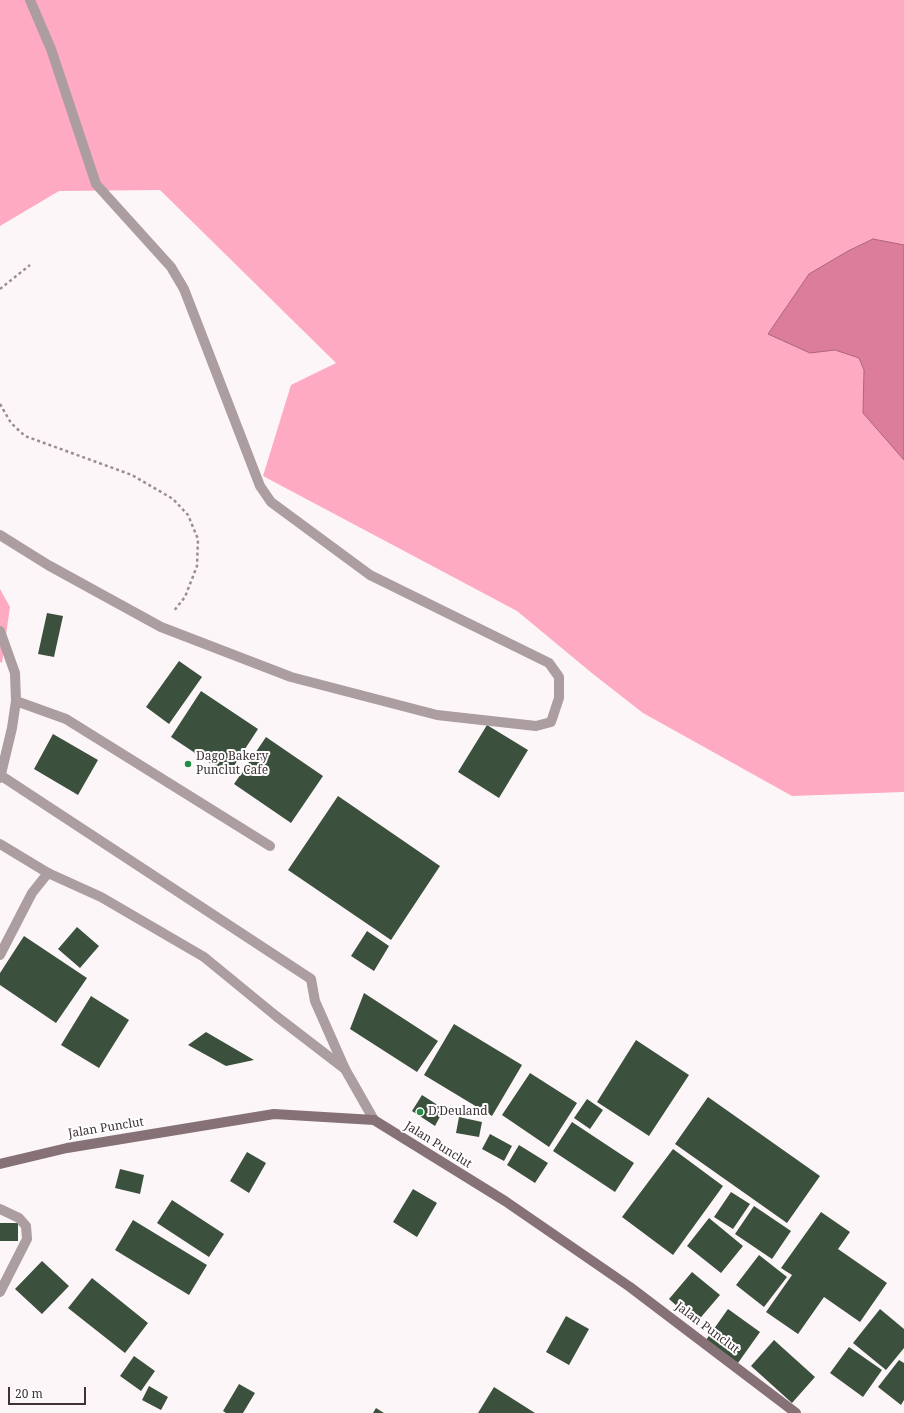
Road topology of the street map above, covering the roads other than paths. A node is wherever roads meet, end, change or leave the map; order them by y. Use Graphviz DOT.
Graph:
graph roads {
  1 [pos="30,0"];
  2 [pos="0,535"];
  3 [pos="0,631"];
  4 [pos="16,701"];
  5 [pos="0,777"];
  6 [pos="1,846"];
  7 [pos="270,846"];
  8 [pos="48,873"];
  9 [pos="0,955"];
  10 [pos="345,1068"];
  11 [pos="374,1120"];
  12 [pos="0,1164"];
  13 [pos="0,1209"];
  14 [pos="0,1292"];
  15 [pos="796,1413"];
  1 -- 2 [label="street"];
  3 -- 4 [label="street"];
  4 -- 5 [label="street"];
  4 -- 7 [label="street"];
  5 -- 10 [label="street"];
  6 -- 8 [label="street"];
  8 -- 9 [label="street"];
  8 -- 10 [label="street"];
  10 -- 11 [label="street"];
  11 -- 12 [label="main road, Jalan Punclut"];
  11 -- 15 [label="main road, Jalan Punclut"];
  13 -- 14 [label="street"];
}
